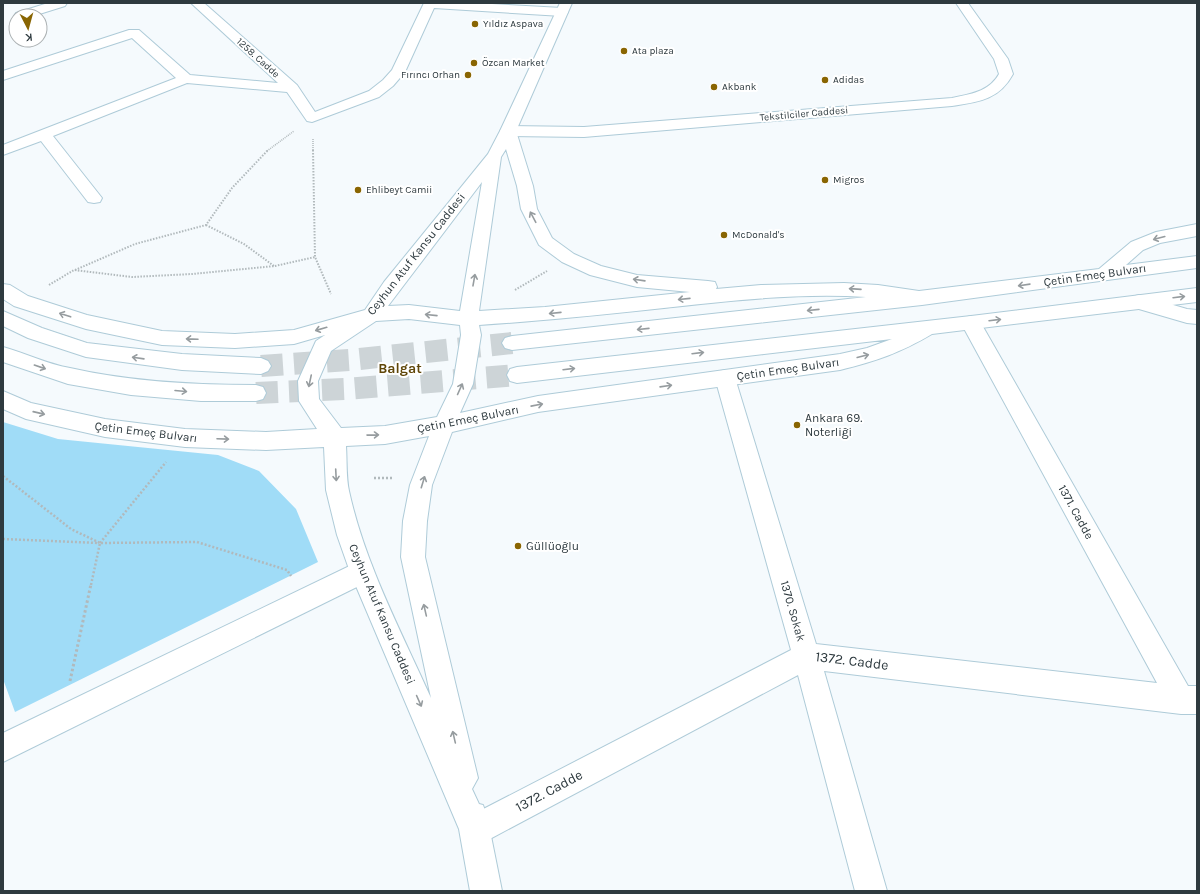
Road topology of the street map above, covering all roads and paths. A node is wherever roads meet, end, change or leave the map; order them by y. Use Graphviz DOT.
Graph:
graph roads {
  1 [pos="61,3"];
  2 [pos="197,3"];
  3 [pos="429,3"];
  4 [pos="962,3"];
  5 [pos="564,7"];
  6 [pos="45,8"];
  7 [pos="3,76"];
  8 [pos="186,79"];
  9 [pos="292,88"];
  10 [pos="312,118"];
  11 [pos="508,131"];
  12 [pos="44,135"];
  13 [pos="3,150"];
  14 [pos="495,155"];
  15 [pos="94,198"];
  16 [pos="206,225"];
  17 [pos="1197,230"];
  18 [pos="316,256"];
  19 [pos="1197,262"];
  20 [pos="275,266"];
  21 [pos="551,268"];
  22 [pos="74,270"];
  23 [pos="1104,274"];
  24 [pos="3,290"];
  25 [pos="514,290"];
  26 [pos="761,291"];
  27 [pos="331,294"];
  28 [pos="1197,295"];
  29 [pos="922,298"];
  30 [pos="21,301"];
  31 [pos="1139,302"];
  32 [pos="372,315"];
  33 [pos="1197,317"];
  34 [pos="3,318"];
  35 [pos="469,319"];
  36 [pos="971,323"];
  37 [pos="928,328"];
  38 [pos="512,344"];
  39 [pos="3,354"];
  40 [pos="261,366"];
  41 [pos="517,375"];
  42 [pos="725,378"];
  43 [pos="256,393"];
  44 [pos="3,399"];
  45 [pos="444,425"];
  46 [pos="334,436"];
  47 [pos="185,438"];
  48 [pos="3,476"];
  49 [pos="374,478"];
  50 [pos="393,478"];
  51 [pos="3,539"];
  52 [pos="100,543"];
  53 [pos="362,572"];
  54 [pos="305,600"];
  55 [pos="806,656"];
  56 [pos="1189,700"];
  57 [pos="61,720"];
  58 [pos="3,748"];
  59 [pos="475,830"];
  60 [pos="486,891"];
  61 [pos="871,891"];
  1 -- 6 [label="main road"];
  2 -- 9 [label="main road, 1258. Cadde"];
  3 -- 5 [label="main road"];
  3 -- 10 [label="main road"];
  4 -- 11 [label="main road, Tekstilciler Caddesi"];
  5 -- 11 [label="main road, Ceyhun Atuf Kansu Caddesi"];
  7 -- 8 [label="main road"];
  8 -- 9 [label="main road"];
  8 -- 12 [label="main road"];
  9 -- 10 [label="main road, 1258. Cadde"];
  10 -- 16 [label="path"];
  10 -- 18 [label="path"];
  11 -- 14 [label="main road, Ceyhun Atuf Kansu Caddesi"];
  26 -- 11 [label="main road, one-way"];
  12 -- 13 [label="main road"];
  12 -- 15 [label="main road"];
  14 -- 32 [label="main road, Ceyhun Atuf Kansu Caddesi"];
  35 -- 14 [label="main road, Ceyhun Atuf Kansu Caddesi, one-way"];
  16 -- 20 [label="path"];
  16 -- 22 [label="path"];
  17 -- 23 [label="main road, one-way"];
  18 -- 20 [label="path"];
  18 -- 27 [label="path"];
  19 -- 23 [label="main road, Çetin Emeç Bulvarı"];
  20 -- 22 [label="path"];
  21 -- 25 [label="path"];
  22 -- 30 [label="path"];
  23 -- 29 [label="main road, Çetin Emeç Bulvarı, one-way"];
  24 -- 30 [label="main road, Çetin Emeç Bulvarı"];
  29 -- 26 [label="main road, Çetin Emeç Bulvarı, one-way"];
  26 -- 35 [label="main road, Çetin Emeç Bulvarı, one-way"];
  31 -- 28 [label="main road, Çetin Emeç Bulvarı, one-way"];
  29 -- 38 [label="main road, Çetin Emeç Bulvarı, one-way"];
  32 -- 30 [label="main road, Çetin Emeç Bulvarı, one-way"];
  31 -- 33 [label="main road"];
  36 -- 31 [label="main road, Çetin Emeç Bulvarı, one-way"];
  35 -- 32 [label="main road, Çetin Emeç Bulvarı, one-way"];
  32 -- 46 [label="main road, Ceyhun Atuf Kansu Caddesi, one-way"];
  40 -- 34 [label="main road, one-way"];
  45 -- 35 [label="main road, Ceyhun Atuf Kansu Caddesi, one-way"];
  36 -- 37 [label="main road, Çetin Emeç Bulvarı"];
  36 -- 56 [label="main road, 1371. Cadde"];
  41 -- 37 [label="main road, Çetin Emeç Bulvarı, one-way"];
  42 -- 37 [label="main road, Çetin Emeç Bulvarı, one-way"];
  39 -- 43 [label="main road, one-way"];
  45 -- 42 [label="main road, Çetin Emeç Bulvarı, one-way"];
  42 -- 55 [label="main road, 1370. Sokak"];
  44 -- 47 [label="main road, Çetin Emeç Bulvarı, one-way"];
  46 -- 45 [label="main road, Çetin Emeç Bulvarı, one-way"];
  59 -- 45 [label="main road, Ceyhun Atuf Kansu Caddesi, one-way"];
  47 -- 46 [label="main road, Çetin Emeç Bulvarı, one-way"];
  46 -- 53 [label="main road, Ceyhun Atuf Kansu Caddesi, one-way"];
  47 -- 52 [label="path"];
  48 -- 52 [label="path"];
  49 -- 50 [label="path"];
  51 -- 52 [label="path"];
  52 -- 54 [label="path"];
  52 -- 57 [label="path"];
  53 -- 54 [label="main road"];
  53 -- 59 [label="main road, Ceyhun Atuf Kansu Caddesi, one-way"];
  54 -- 57 [label="main road"];
  55 -- 56 [label="main road, 1372. Cadde"];
  55 -- 59 [label="main road, 1372. Cadde"];
  55 -- 61 [label="main road, 1370. Sokak"];
  57 -- 58 [label="main road"];
  59 -- 60 [label="main road, Ceyhun Atuf Kansu Caddesi"];
}
